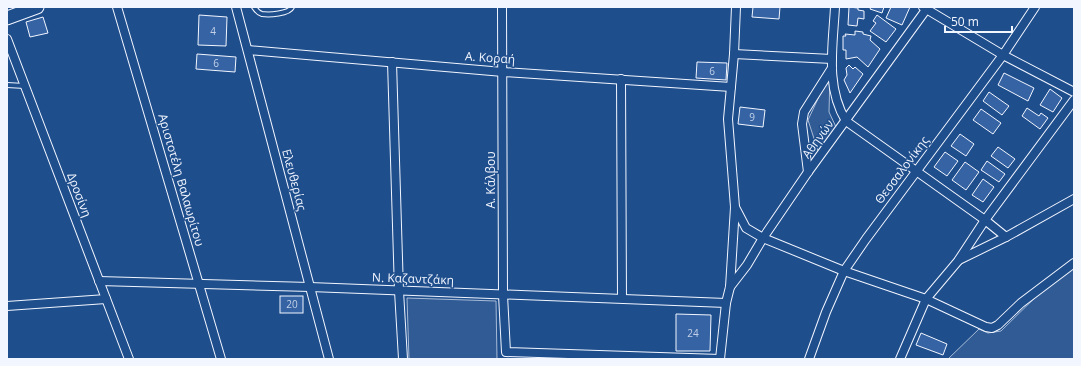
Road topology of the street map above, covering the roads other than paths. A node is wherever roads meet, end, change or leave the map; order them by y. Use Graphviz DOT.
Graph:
graph roads {
  1 [pos="37,7"];
  2 [pos="117,7"];
  3 [pos="236,7"];
  4 [pos="254,7"];
  5 [pos="292,7"];
  6 [pos="502,7"];
  7 [pos="736,7"];
  8 [pos="835,7"];
  9 [pos="1034,7"];
  10 [pos="926,8"];
  11 [pos="7,18"];
  12 [pos="7,39"];
  13 [pos="248,50"];
  14 [pos="734,54"];
  15 [pos="1003,55"];
  16 [pos="832,59"];
  17 [pos="392,62"];
  18 [pos="832,68"];
  19 [pos="503,72"];
  20 [pos="621,79"];
  21 [pos="7,85"];
  22 [pos="25,86"];
  23 [pos="731,87"];
  24 [pos="1074,92"];
  25 [pos="1074,100"];
  26 [pos="846,121"];
  27 [pos="916,171"];
  28 [pos="808,172"];
  29 [pos="1074,199"];
  30 [pos="736,207"];
  31 [pos="985,220"];
  32 [pos="1006,237"];
  33 [pos="763,238"];
  34 [pos="958,261"];
  35 [pos="1074,263"];
  36 [pos="844,271"];
  37 [pos="99,281"];
  38 [pos="199,283"];
  39 [pos="310,287"];
  40 [pos="730,287"];
  41 [pos="399,291"];
  42 [pos="504,295"];
  43 [pos="622,298"];
  44 [pos="106,299"];
  45 [pos="926,299"];
  46 [pos="726,303"];
  47 [pos="7,306"];
  48 [pos="129,359"];
  49 [pos="221,359"];
  50 [pos="329,359"];
  51 [pos="403,359"];
  52 [pos="720,359"];
  53 [pos="809,359"];
  54 [pos="900,359"];
  1 -- 11 [label="main road"];
  2 -- 38 [label="street, Αριστοτέλη Βαλαωρίτου"];
  3 -- 13 [label="street, Ελευθερίας"];
  4 -- 5 [label="lane"];
  6 -- 19 [label="street, A. Κάλβου"];
  7 -- 14 [label="street"];
  8 -- 16 [label="street"];
  9 -- 15 [label="street, Θεσσαλονίκης"];
  10 -- 15 [label="street"];
  10 -- 26 [label="street, Αθηνών"];
  12 -- 22 [label="street, Δροσίνη"];
  13 -- 17 [label="street, Α. Κοραή"];
  13 -- 39 [label="street, Ελευθερίας"];
  14 -- 16 [label="street"];
  14 -- 23 [label="street"];
  15 -- 24 [label="street"];
  15 -- 27 [label="street, Θεσσαλονίκης"];
  16 -- 18 [label="street"];
  17 -- 19 [label="street, Α. Κοραή"];
  17 -- 41 [label="street"];
  18 -- 26 [label="street"];
  18 -- 28 [label="street"];
  19 -- 20 [label="street, Α. Κοραή"];
  19 -- 42 [label="street, A. Κάλβου"];
  20 -- 23 [label="street, Α. Κοραή"];
  20 -- 43 [label="street"];
  21 -- 22 [label="lane"];
  22 -- 37 [label="street, Δροσίνη"];
  23 -- 30 [label="street"];
  25 -- 31 [label="street"];
  26 -- 27 [label="street"];
  26 -- 28 [label="street, Αθηνών"];
  27 -- 31 [label="street"];
  27 -- 36 [label="street, Θεσσαλονίκης"];
  28 -- 33 [label="street, Αθηνών"];
  29 -- 32 [label="street"];
  30 -- 33 [label="street"];
  30 -- 40 [label="street"];
  31 -- 32 [label="street"];
  31 -- 34 [label="street"];
  32 -- 34 [label="street"];
  33 -- 36 [label="street"];
  33 -- 40 [label="street, Αθηνών"];
  34 -- 45 [label="street"];
  35 -- 45 [label="street"];
  36 -- 45 [label="street"];
  36 -- 53 [label="street, Θεσσαλονίκης"];
  37 -- 38 [label="street, Ν. Καζαντζάκη"];
  37 -- 44 [label="street, Δροσίνη"];
  38 -- 39 [label="street, Ν. Καζαντζάκη"];
  38 -- 49 [label="street, Αριστοτέλη Βαλαωρίτου"];
  39 -- 41 [label="street, Ν. Καζαντζάκη"];
  39 -- 50 [label="street, Ελευθερίας"];
  40 -- 46 [label="street"];
  41 -- 42 [label="street, Ν. Καζαντζάκη"];
  41 -- 51 [label="street"];
  42 -- 43 [label="street, Ν. Καζαντζάκη"];
  42 -- 52 [label="street, A. Κάλβου"];
  43 -- 46 [label="street, Ν. Καζαντζάκη"];
  44 -- 47 [label="street"];
  44 -- 48 [label="street, Δροσίνη"];
  45 -- 54 [label="street"];
  46 -- 52 [label="street"];
}
